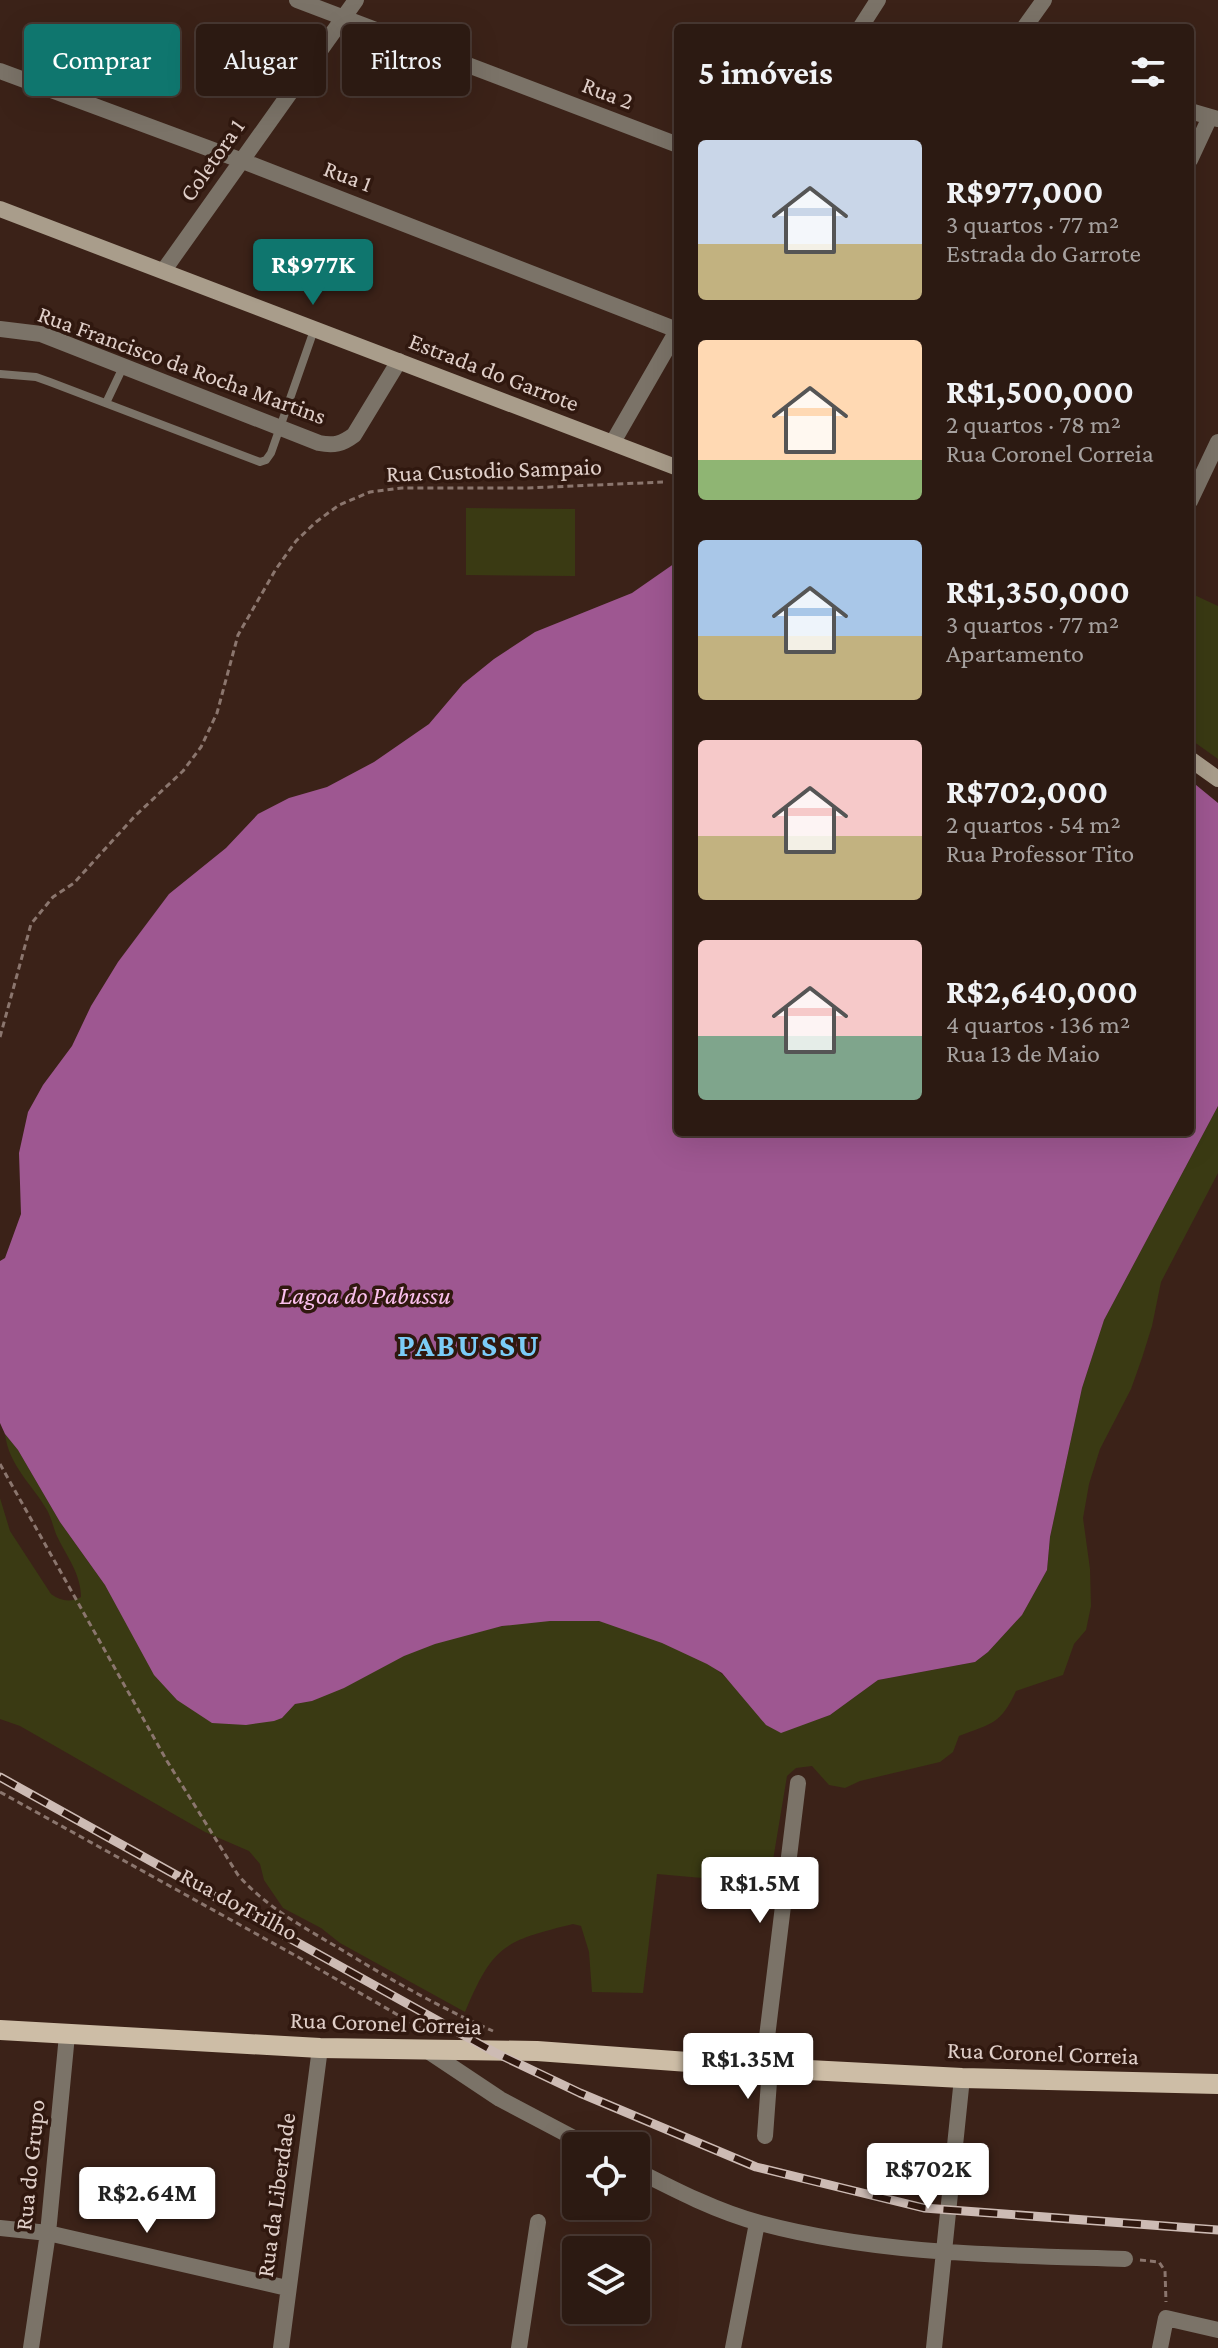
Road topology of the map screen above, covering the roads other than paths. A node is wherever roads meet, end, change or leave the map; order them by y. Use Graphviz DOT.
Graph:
graph roads {
  1 [pos="297,0"];
  2 [pos="356,0"];
  3 [pos="878,0"];
  4 [pos="1044,0"];
  5 [pos="343,18"];
  6 [pos="866,24"];
  7 [pos="1027,24"];
  8 [pos="0,71"];
  9 [pos="1194,112"];
  10 [pos="1214,118"];
  11 [pos="674,143"];
  12 [pos="1194,153"];
  13 [pos="240,160"];
  14 [pos="0,209"];
  15 [pos="164,270"];
  16 [pos="674,328"];
  17 [pos="0,329"];
  18 [pos="315,329"];
  19 [pos="674,337"];
  20 [pos="399,361"];
  21 [pos="124,365"];
  22 [pos="0,374"];
  23 [pos="106,403"];
  24 [pos="281,426"];
  25 [pos="613,442"];
  26 [pos="1218,442"];
  27 [pos="674,466"];
  28 [pos="1194,493"];
  29 [pos="1194,762"];
  30 [pos="1218,779"];
  31 [pos="798,1783"];
  32 [pos="0,2030"];
  33 [pos="67,2035"];
  34 [pos="320,2048"];
  35 [pos="428,2051"];
  36 [pos="770,2068"];
  37 [pos="962,2078"];
  38 [pos="1218,2084"];
  39 [pos="562,2132"];
  40 [pos="765,2136"];
  41 [pos="650,2176"];
  42 [pos="538,2222"];
  43 [pos="757,2223"];
  44 [pos="0,2228"];
  45 [pos="48,2233"];
  46 [pos="944,2253"];
  47 [pos="1125,2259"];
  48 [pos="287,2288"];
  49 [pos="1218,2330"];
  50 [pos="31,2348"];
  51 [pos="281,2348"];
  52 [pos="519,2348"];
  53 [pos="733,2348"];
  54 [pos="934,2348"];
  55 [pos="1160,2348"];
  1 -- 5 [label="street, Rua 2"];
  2 -- 5 [label="street, Coletora 1"];
  3 -- 6 [label="street"];
  4 -- 7 [label="street"];
  5 -- 11 [label="street, Rua 2"];
  5 -- 13 [label="street, Coletora 1"];
  8 -- 13 [label="street, Rua 1"];
  9 -- 10 [label="street"];
  10 -- 12 [label="street"];
  13 -- 15 [label="street, Coletora 1"];
  13 -- 16 [label="street, Rua 1"];
  14 -- 15 [label="main road, Estrada do Garrote"];
  15 -- 18 [label="main road, Estrada do Garrote"];
  17 -- 21 [label="street, Rua Francisco da Rocha Martins"];
  18 -- 20 [label="main road, Estrada do Garrote"];
  18 -- 24 [label="lane"];
  19 -- 25 [label="street"];
  20 -- 24 [label="street, Rua Francisco da Rocha Martins"];
  20 -- 25 [label="main road, Estrada do Garrote"];
  21 -- 23 [label="lane"];
  21 -- 24 [label="street, Rua Francisco da Rocha Martins"];
  22 -- 23 [label="lane"];
  23 -- 24 [label="lane"];
  25 -- 27 [label="main road, Estrada do Garrote"];
  26 -- 28 [label="street"];
  29 -- 30 [label="main road"];
  31 -- 36 [label="street"];
  32 -- 33 [label="main road, Rua Coronel Correia"];
  33 -- 34 [label="main road, Rua Coronel Correia"];
  33 -- 45 [label="street, Rua do Grupo"];
  34 -- 35 [label="main road, Rua Coronel Correia"];
  34 -- 48 [label="street, Rua da Liberdade"];
  35 -- 36 [label="main road, Rua Coronel Correia"];
  35 -- 39 [label="street"];
  36 -- 37 [label="main road, Rua Coronel Correia"];
  36 -- 40 [label="street"];
  37 -- 38 [label="main road, Rua Coronel Correia"];
  37 -- 46 [label="street"];
  41 -- 43 [label="street"];
  42 -- 52 [label="street"];
  43 -- 46 [label="street"];
  43 -- 53 [label="street"];
  44 -- 45 [label="street"];
  45 -- 48 [label="street"];
  45 -- 50 [label="street, Rua do Grupo"];
  46 -- 47 [label="street"];
  46 -- 54 [label="street"];
  48 -- 51 [label="street, Rua da Liberdade"];
  49 -- 55 [label="street"];
}
